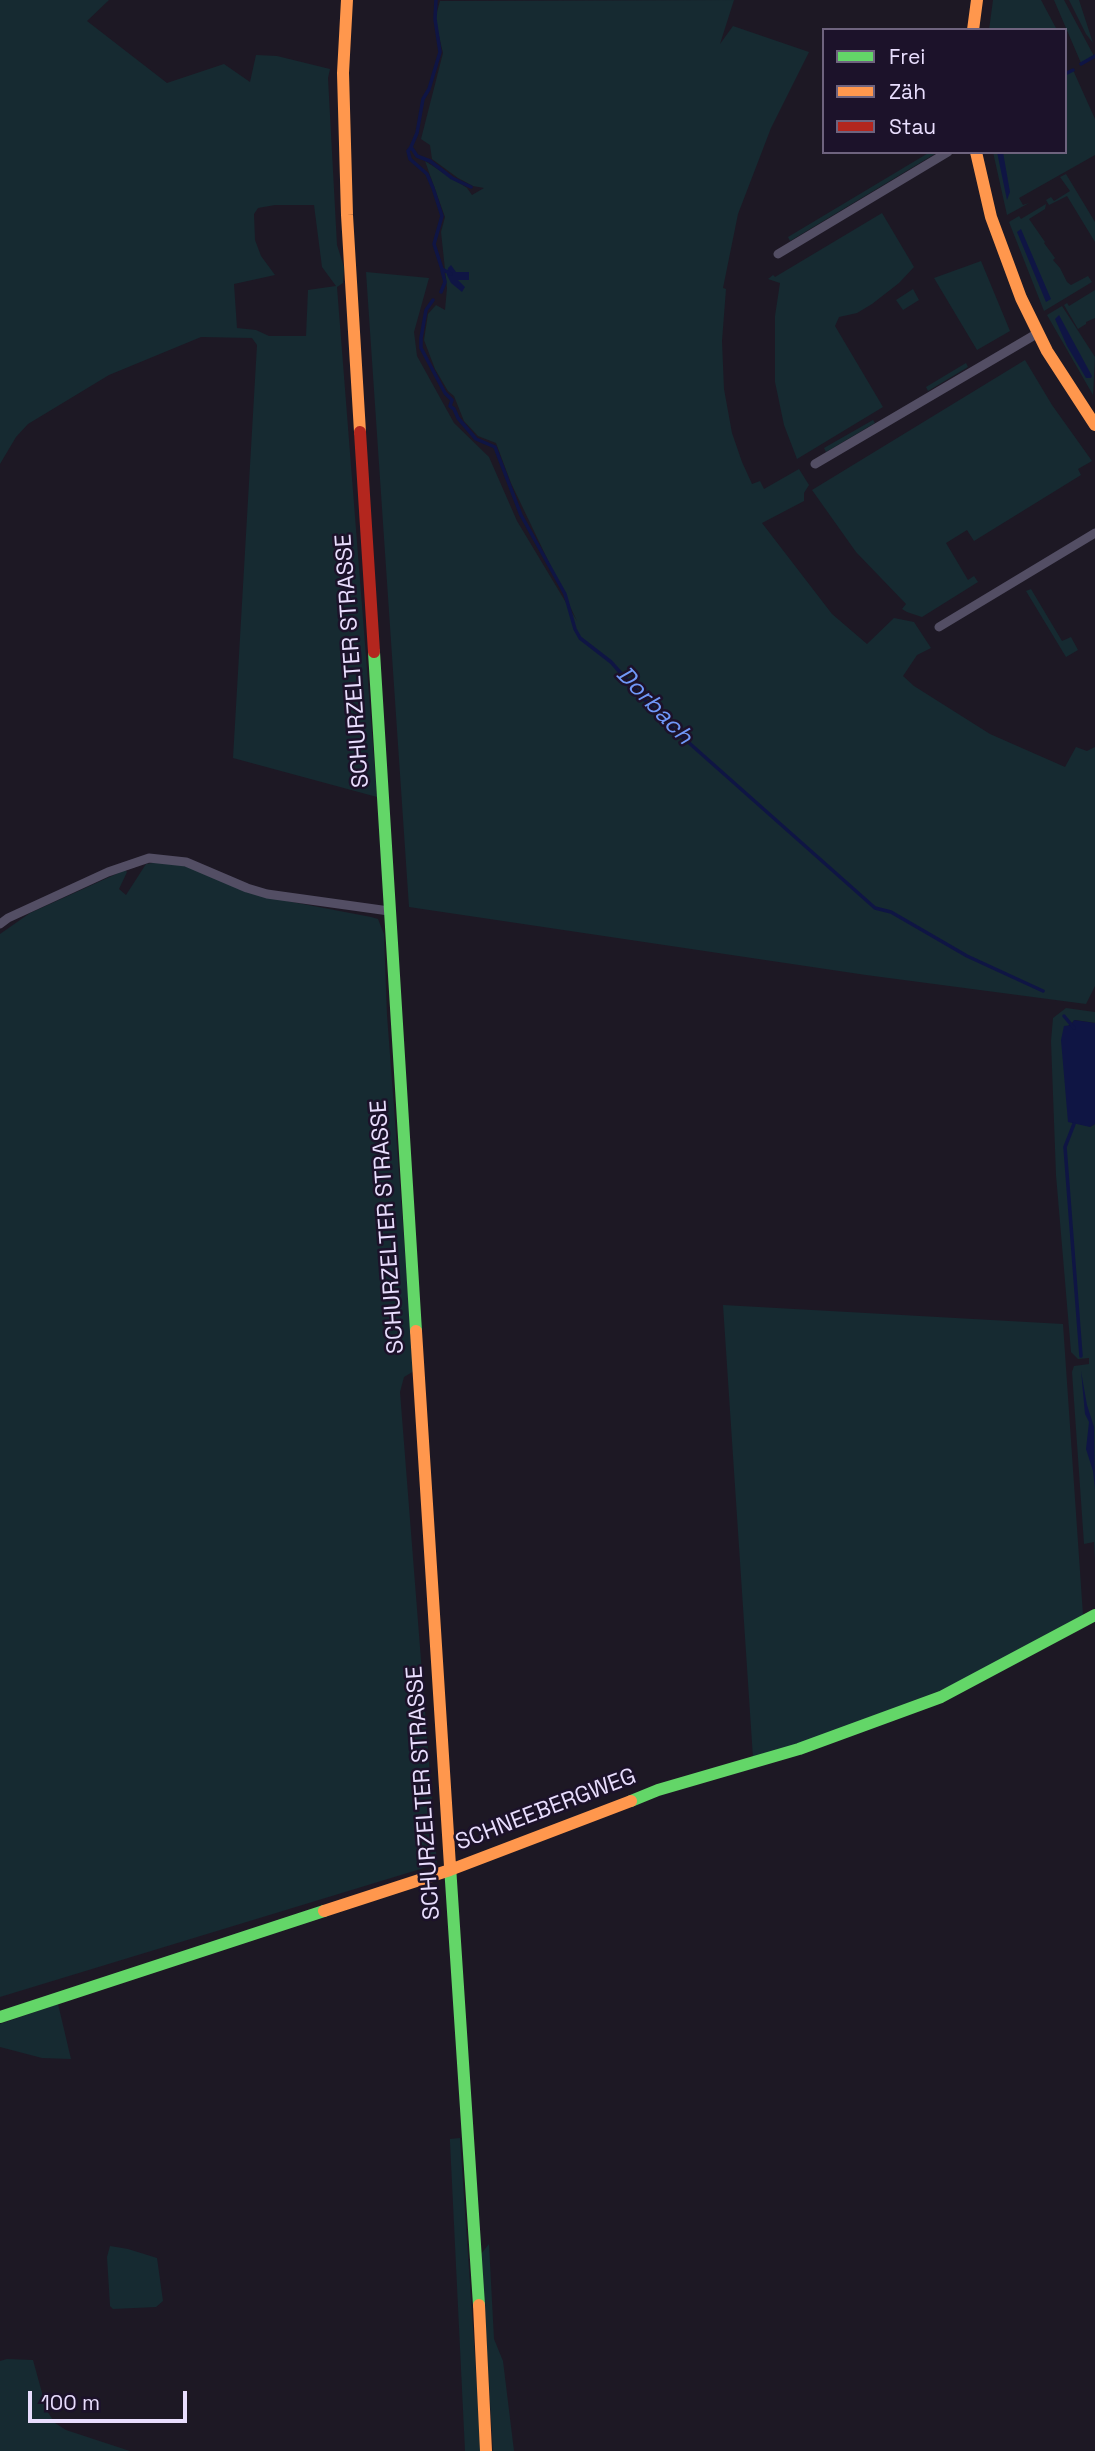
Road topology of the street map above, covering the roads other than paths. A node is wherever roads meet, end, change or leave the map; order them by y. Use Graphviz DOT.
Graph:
graph roads {
  1 [pos="347,0"];
  2 [pos="977,0"];
  3 [pos="973,28"];
  4 [pos="945,154"];
  5 [pos="976,154"];
  6 [pos="778,254"];
  7 [pos="1038,333"];
  8 [pos="1095,425"];
  9 [pos="815,464"];
  10 [pos="1095,533"];
  11 [pos="939,627"];
  12 [pos="389,911"];
  13 [pos="0,925"];
  14 [pos="1095,1616"];
  15 [pos="450,1870"];
  16 [pos="0,2017"];
  17 [pos="486,2451"];
  1 -- 12 [label="street, SCHURZELTER STRASSE"];
  2 -- 3 [label="street"];
  4 -- 6 [label="street"];
  5 -- 7 [label="street"];
  7 -- 8 [label="street"];
  7 -- 9 [label="street"];
  10 -- 11 [label="street"];
  12 -- 13 [label="street"];
  12 -- 15 [label="street, SCHURZELTER STRASSE"];
  14 -- 15 [label="street, SCHNEEBERGWEG"];
  15 -- 16 [label="street, SCHNEEBERGWEG"];
  15 -- 17 [label="street, SCHURZELTER STRASSE"];
}
